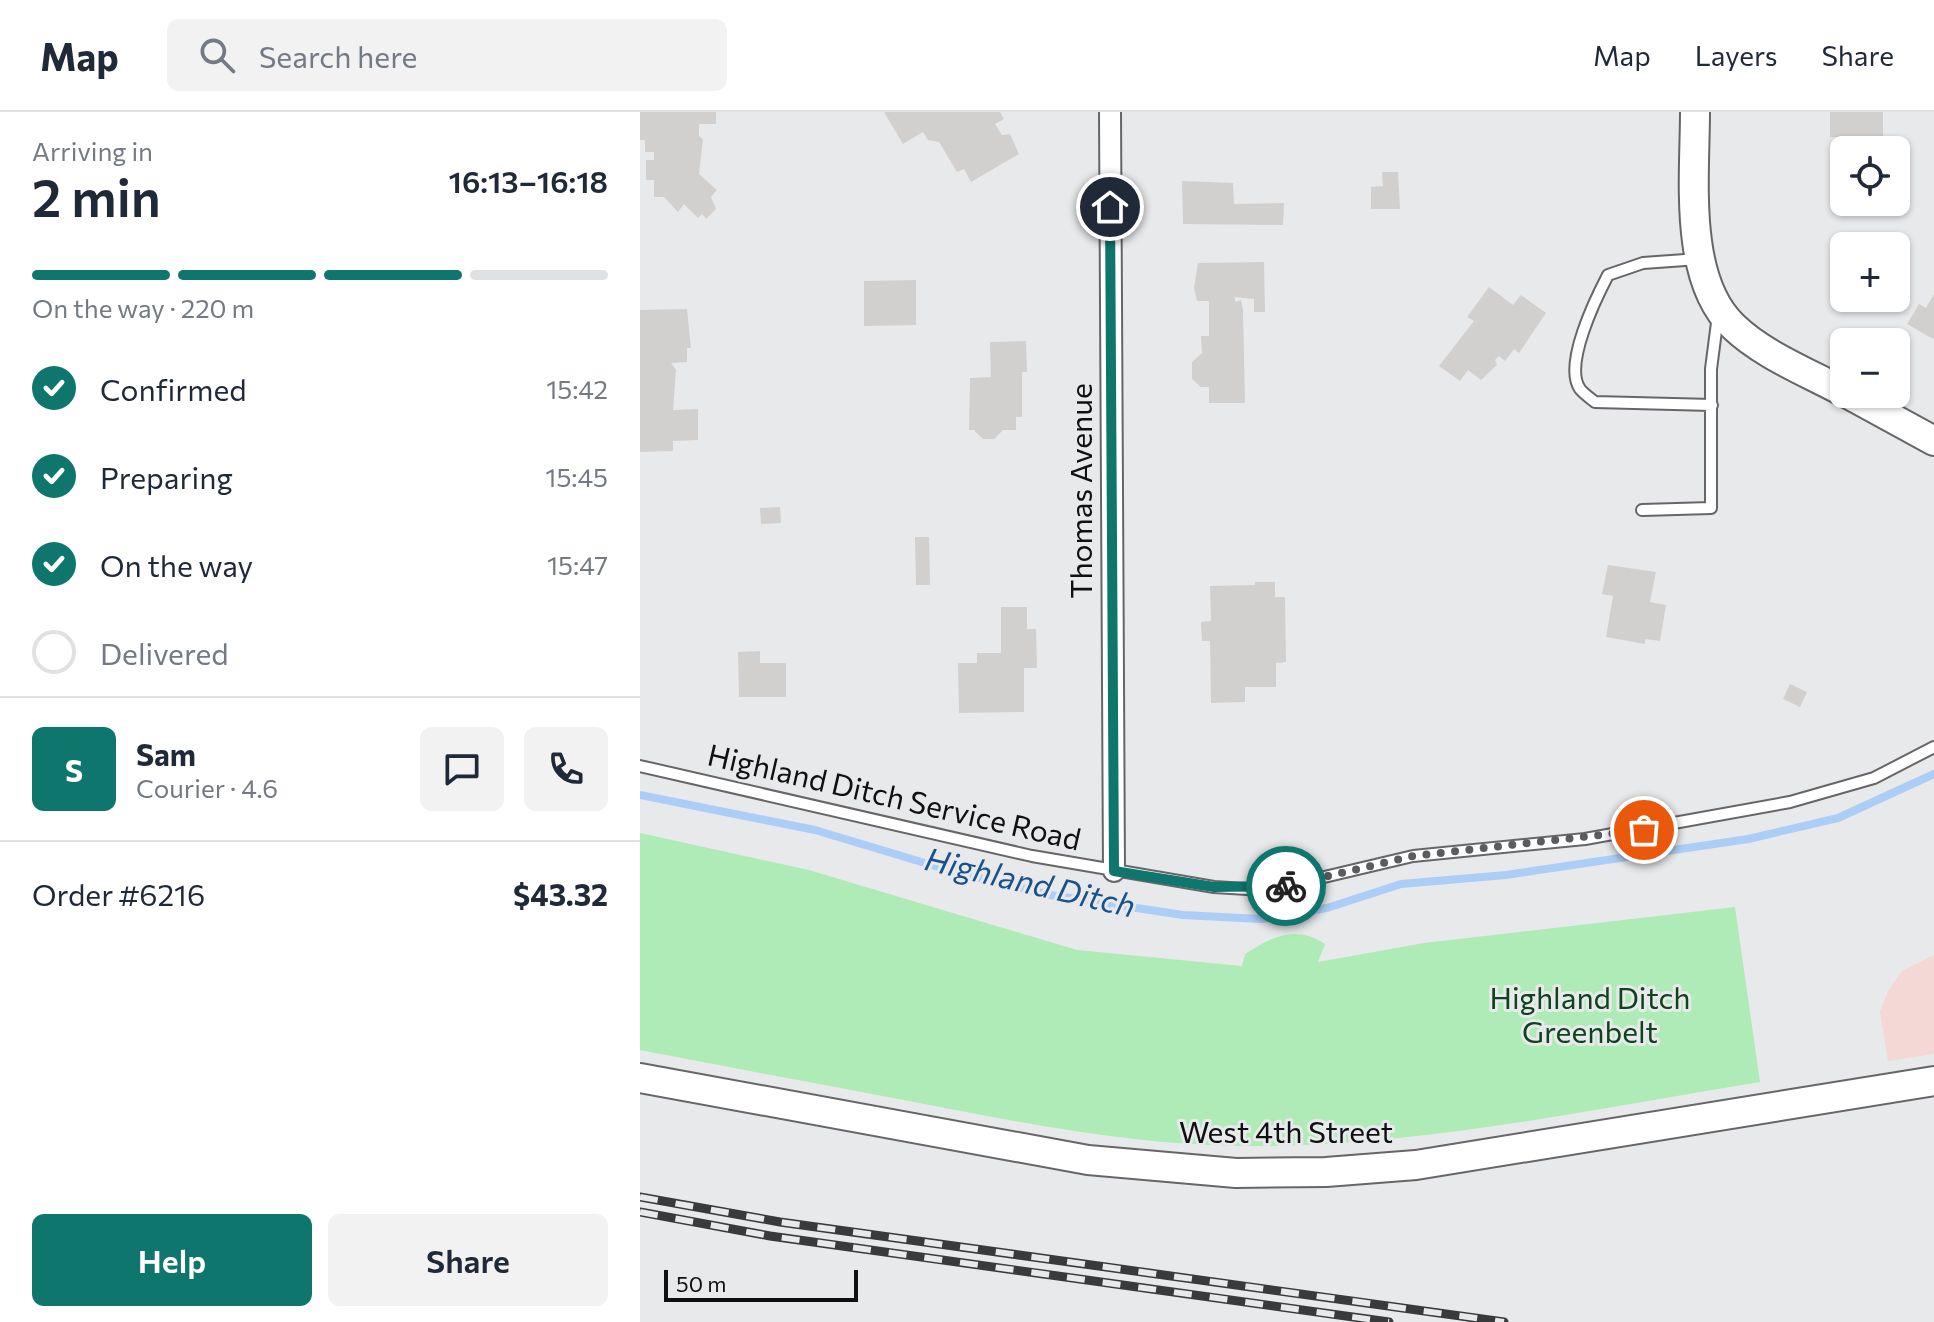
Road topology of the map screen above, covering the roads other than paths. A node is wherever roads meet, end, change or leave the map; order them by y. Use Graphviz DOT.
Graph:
graph roads {
  1 [pos="1110,112"];
  2 [pos="1695,112"];
  3 [pos="1701,259"];
  4 [pos="1719,309"];
  5 [pos="1830,384"];
  6 [pos="1712,405"];
  7 [pos="1874,408"];
  8 [pos="1934,441"];
  9 [pos="1642,510"];
  10 [pos="1934,747"];
  11 [pos="640,766"];
  12 [pos="1114,871"];
  13 [pos="640,1078"];
  14 [pos="1934,1081"];
  1 -- 12 [label="street, Thomas Avenue"];
  2 -- 3 [label="main road"];
  3 -- 4 [label="main road"];
  3 -- 6 [label="lane"];
  4 -- 5 [label="main road"];
  4 -- 6 [label="lane"];
  6 -- 9 [label="lane"];
  7 -- 8 [label="main road"];
  10 -- 12 [label="lane, Highland Ditch Service Road"];
  11 -- 12 [label="lane, Highland Ditch Service Road"];
  13 -- 14 [label="main road, West 4th Street"];
}
